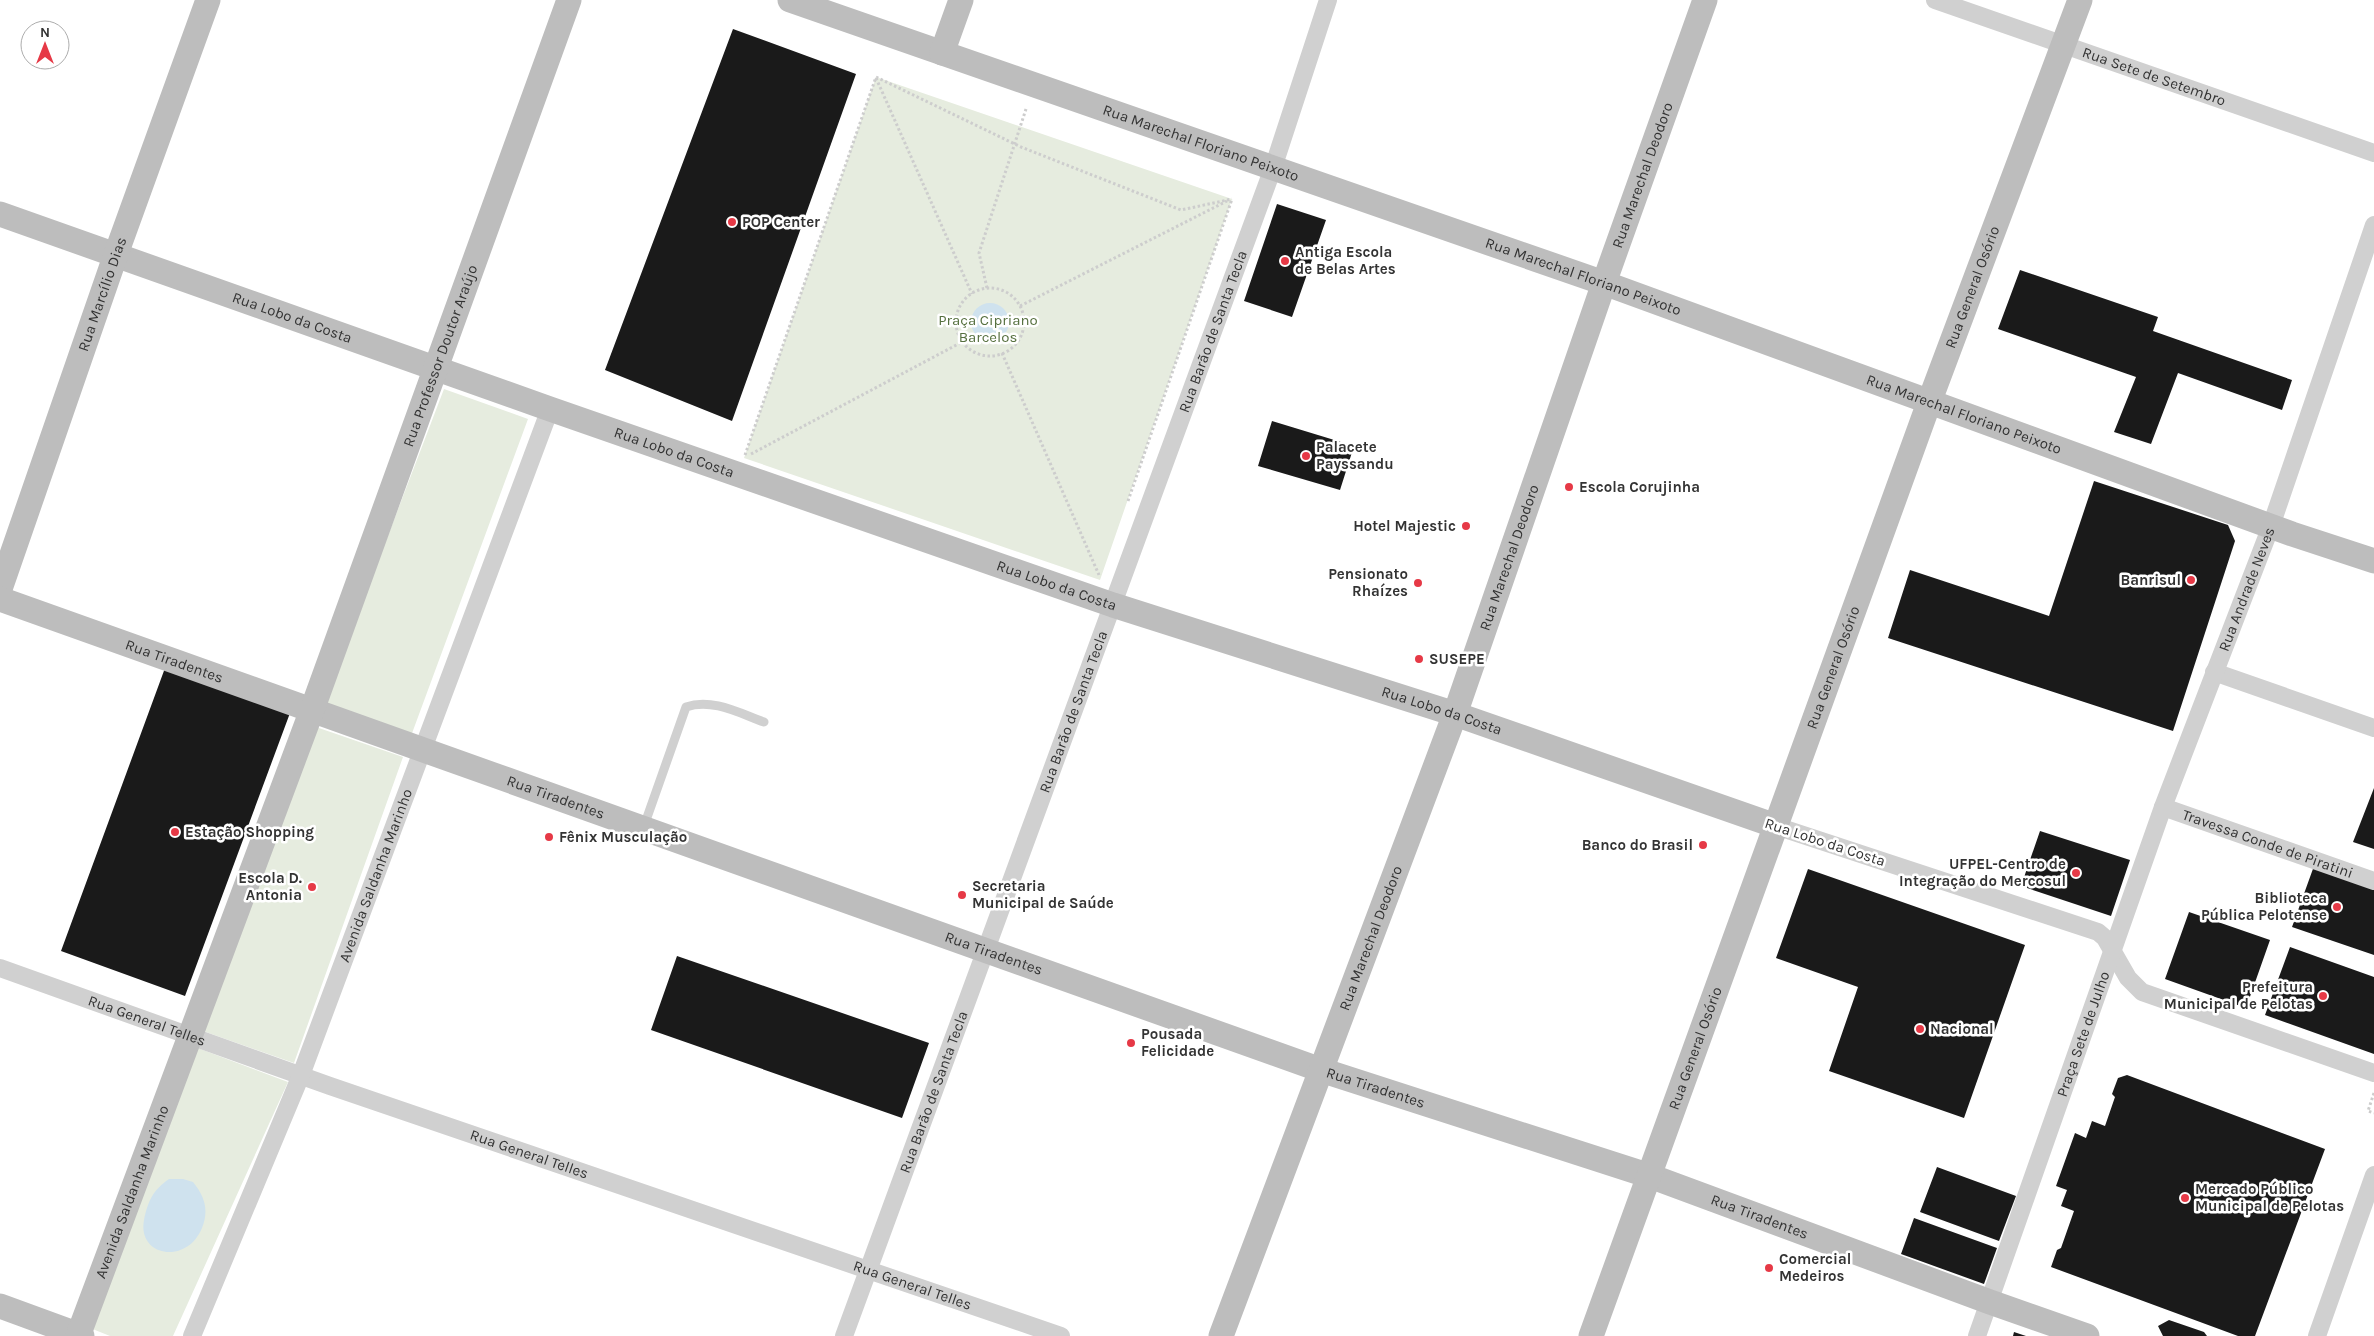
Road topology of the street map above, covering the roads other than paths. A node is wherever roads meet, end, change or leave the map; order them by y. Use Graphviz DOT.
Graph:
graph roads {
  1 [pos="208,0"];
  2 [pos="569,0"];
  3 [pos="790,0"];
  4 [pos="960,0"];
  5 [pos="1328,0"];
  6 [pos="1706,0"];
  7 [pos="1935,0"];
  8 [pos="2080,0"];
  9 [pos="2064,44"];
  10 [pos="942,53"];
  11 [pos="2367,150"];
  12 [pos="1273,168"];
  13 [pos="0,214"];
  14 [pos="2374,225"];
  15 [pos="116,254"];
  16 [pos="1604,283"];
  17 [pos="436,368"];
  18 [pos="1930,400"];
  19 [pos="550,409"];
  20 [pos="2271,526"];
  21 [pos="2374,561"];
  22 [pos="0,589"];
  23 [pos="0,599"];
  24 [pos="1113,605"];
  25 [pos="2214,672"];
  26 [pos="312,710"];
  27 [pos="1455,714"];
  28 [pos="764,722"];
  29 [pos="2374,728"];
  30 [pos="422,750"];
  31 [pos="2163,807"];
  32 [pos="1776,826"];
  33 [pos="643,829"];
  34 [pos="2374,881"];
  35 [pos="985,950"];
  36 [pos="2111,950"];
  37 [pos="0,968"];
  38 [pos="190,1036"];
  39 [pos="1321,1070"];
  40 [pos="2374,1073"];
  41 [pos="301,1075"];
  42 [pos="2374,1175"];
  43 [pos="1650,1176"];
  44 [pos="868,1269"];
  45 [pos="1990,1302"];
  46 [pos="0,1306"];
  47 [pos="79,1336"];
  48 [pos="192,1336"];
  49 [pos="844,1336"];
  50 [pos="1062,1336"];
  51 [pos="1221,1336"];
  52 [pos="1590,1336"];
  53 [pos="1977,1336"];
  54 [pos="2087,1336"];
  55 [pos="2317,1336"];
  1 -- 15 [label="street, Rua Marcílio Dias"];
  2 -- 17 [label="street, Rua Professor Doutor Araújo"];
  3 -- 10 [label="street, Rua Marechal Floriano Peixoto"];
  4 -- 10 [label="street"];
  5 -- 12 [label="street, Rua Barão de Santa Tecla"];
  6 -- 16 [label="street, Rua Marechal Deodoro"];
  7 -- 9 [label="street, Rua Sete de Setembro"];
  8 -- 9 [label="street, Rua General Osório"];
  9 -- 11 [label="street, Rua Sete de Setembro"];
  9 -- 18 [label="street, Rua General Osório"];
  10 -- 12 [label="street, Rua Marechal Floriano Peixoto"];
  12 -- 16 [label="street, Rua Marechal Floriano Peixoto"];
  12 -- 24 [label="street, Rua Barão de Santa Tecla"];
  13 -- 15 [label="street, Rua Lobo da Costa"];
  14 -- 20 [label="street, Rua Andrade Neves"];
  15 -- 17 [label="street, Rua Lobo da Costa"];
  15 -- 22 [label="street, Rua Marcílio Dias"];
  16 -- 18 [label="street, Rua Marechal Floriano Peixoto"];
  16 -- 27 [label="street, Rua Marechal Deodoro"];
  17 -- 19 [label="street, Rua Lobo da Costa"];
  17 -- 26 [label="street, Rua Professor Doutor Araújo"];
  18 -- 20 [label="street, Rua Marechal Floriano Peixoto"];
  18 -- 32 [label="street, Rua General Osório"];
  19 -- 24 [label="street, Rua Lobo da Costa"];
  19 -- 30 [label="street, Avenida Saldanha Marinho"];
  20 -- 21 [label="street, Rua Marechal Floriano Peixoto"];
  20 -- 25 [label="street, Rua Andrade Neves"];
  23 -- 26 [label="street, Rua Tiradentes"];
  24 -- 27 [label="street, Rua Lobo da Costa"];
  24 -- 35 [label="street, Rua Barão de Santa Tecla"];
  25 -- 29 [label="street"];
  25 -- 31 [label="street, Rua Andrade Neves"];
  26 -- 30 [label="street, Rua Tiradentes"];
  26 -- 38 [label="street, Avenida Saldanha Marinho"];
  27 -- 32 [label="street, Rua Lobo da Costa"];
  27 -- 39 [label="street, Rua Marechal Deodoro"];
  28 -- 33 [label="lane"];
  30 -- 33 [label="street, Rua Tiradentes"];
  30 -- 41 [label="street, Avenida Saldanha Marinho"];
  31 -- 34 [label="street, Travessa Conde de Piratini"];
  31 -- 36 [label="street, Rua Andrade Neves"];
  32 -- 36 [label="street, Rua Lobo da Costa"];
  32 -- 43 [label="street, Rua General Osório"];
  33 -- 35 [label="street, Rua Tiradentes"];
  35 -- 39 [label="street, Rua Tiradentes"];
  35 -- 44 [label="street, Rua Barão de Santa Tecla"];
  36 -- 40 [label="street, Praça Sete de Julho"];
  36 -- 45 [label="street, Praça Sete de Julho"];
  37 -- 38 [label="street, Rua General Telles"];
  38 -- 41 [label="street, Rua General Telles"];
  38 -- 47 [label="street, Avenida Saldanha Marinho"];
  39 -- 43 [label="street, Rua Tiradentes"];
  39 -- 51 [label="street, Rua Marechal Deodoro"];
  41 -- 44 [label="street, Rua General Telles"];
  41 -- 48 [label="street, Avenida Saldanha Marinho"];
  42 -- 55 [label="street"];
  43 -- 45 [label="street, Rua Tiradentes"];
  43 -- 52 [label="street, Rua General Osório"];
  44 -- 49 [label="street, Rua Barão de Santa Tecla"];
  44 -- 50 [label="street, Rua General Telles"];
  45 -- 53 [label="street"];
  45 -- 54 [label="street"];
  46 -- 47 [label="street"];
}
